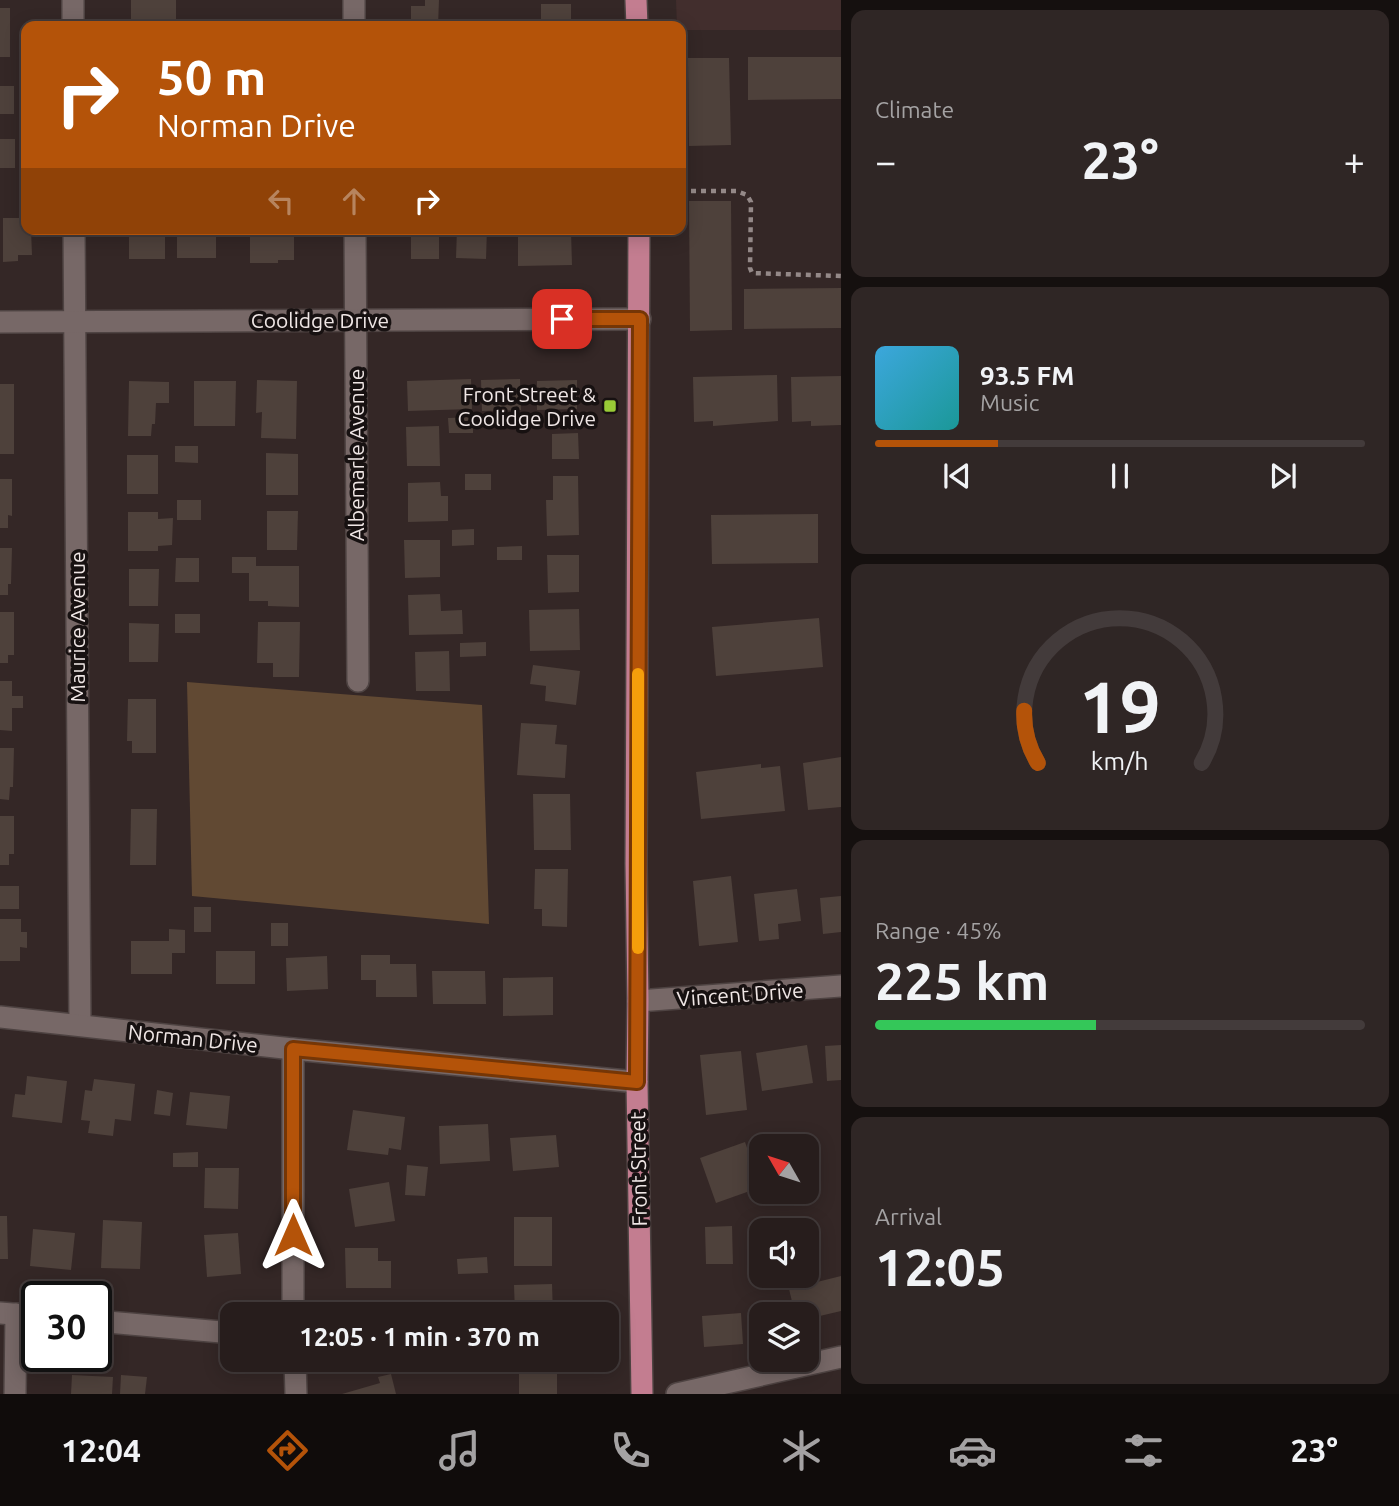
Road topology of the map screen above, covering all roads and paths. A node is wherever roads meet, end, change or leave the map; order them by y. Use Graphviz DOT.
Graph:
graph roads {
  1 [pos="73,0"];
  2 [pos="354,0"];
  3 [pos="636,0"];
  4 [pos="73,21"];
  5 [pos="354,21"];
  6 [pos="637,21"];
  7 [pos="686,191"];
  8 [pos="74,235"];
  9 [pos="355,235"];
  10 [pos="639,235"];
  11 [pos="841,276"];
  12 [pos="640,319"];
  13 [pos="355,320"];
  14 [pos="0,322"];
  15 [pos="75,322"];
  16 [pos="358,681"];
  17 [pos="841,986"];
  18 [pos="638,1001"];
  19 [pos="0,1017"];
  20 [pos="80,1025"];
  21 [pos="293,1049"];
  22 [pos="637,1082"];
  23 [pos="293,1302"];
  24 [pos="17,1314"];
  25 [pos="112,1322"];
  26 [pos="220,1332"];
  27 [pos="841,1357"];
  28 [pos="295,1372"];
  29 [pos="15,1394"];
  30 [pos="296,1394"];
  31 [pos="642,1394"];
  32 [pos="677,1394"];
  1 -- 4 [label="street"];
  2 -- 5 [label="street"];
  3 -- 6 [label="main road"];
  7 -- 11 [label="path"];
  8 -- 15 [label="street, Maurice Avenue"];
  9 -- 13 [label="street, Albemarle Avenue"];
  10 -- 12 [label="main road, Front Street"];
  12 -- 13 [label="street, Coolidge Drive"];
  12 -- 18 [label="main road, Front Street"];
  13 -- 15 [label="street, Coolidge Drive"];
  13 -- 16 [label="street, Albemarle Avenue"];
  14 -- 15 [label="street, Coolidge Drive"];
  15 -- 20 [label="street, Maurice Avenue"];
  17 -- 18 [label="street, Vincent Drive"];
  18 -- 22 [label="main road, Front Street"];
  19 -- 20 [label="street, Norman Drive"];
  20 -- 21 [label="street, Norman Drive"];
  21 -- 22 [label="street, Norman Drive"];
  21 -- 23 [label="street"];
  22 -- 31 [label="main road, Front Street"];
  24 -- 29 [label="street"];
  25 -- 26 [label="street"];
  27 -- 32 [label="street"];
  28 -- 30 [label="street"];
}
